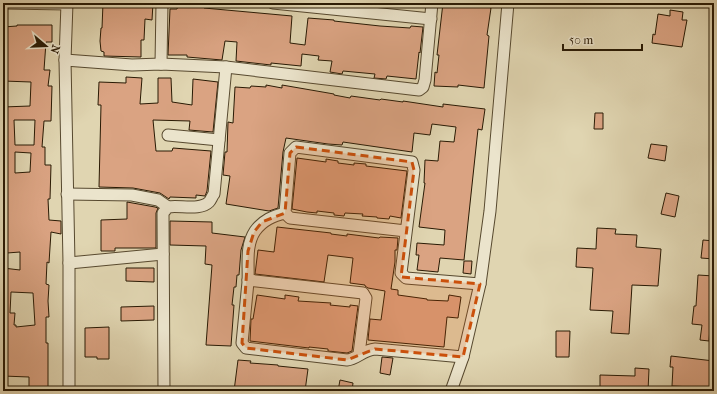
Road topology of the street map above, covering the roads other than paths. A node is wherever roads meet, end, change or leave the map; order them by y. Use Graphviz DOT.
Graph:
graph roads {
  1 [pos="5,3"];
  2 [pos="67,3"];
  3 [pos="162,3"];
  4 [pos="274,3"];
  5 [pos="432,3"];
  6 [pos="508,3"];
  7 [pos="431,19"];
  8 [pos="65,60"];
  9 [pos="161,64"];
  10 [pos="226,66"];
  11 [pos="168,135"];
  12 [pos="219,140"];
  13 [pos="67,194"];
  14 [pos="168,206"];
  15 [pos="286,213"];
  16 [pos="406,231"];
  17 [pos="163,254"];
  18 [pos="68,263"];
  19 [pos="248,280"];
  20 [pos="480,284"];
  21 [pos="359,354"];
  22 [pos="463,357"];
  23 [pos="69,391"];
  24 [pos="164,391"];
  25 [pos="451,391"];
  1 -- 2 [label="street"];
  2 -- 8 [label="street"];
  3 -- 9 [label="street"];
  4 -- 7 [label="street"];
  5 -- 7 [label="street"];
  6 -- 20 [label="street"];
  7 -- 10 [label="street"];
  8 -- 9 [label="street"];
  8 -- 13 [label="street"];
  9 -- 10 [label="street"];
  10 -- 12 [label="street"];
  11 -- 12 [label="street"];
  12 -- 14 [label="street"];
  13 -- 14 [label="street"];
  13 -- 18 [label="street"];
  14 -- 17 [label="street"];
  15 -- 16 [label="street"];
  15 -- 16 [label="street"];
  15 -- 19 [label="street"];
  16 -- 20 [label="street"];
  17 -- 18 [label="street"];
  17 -- 24 [label="street"];
  18 -- 23 [label="street"];
  19 -- 21 [label="street"];
  19 -- 21 [label="street"];
  20 -- 22 [label="street"];
  21 -- 22 [label="street"];
  22 -- 25 [label="street"];
}
